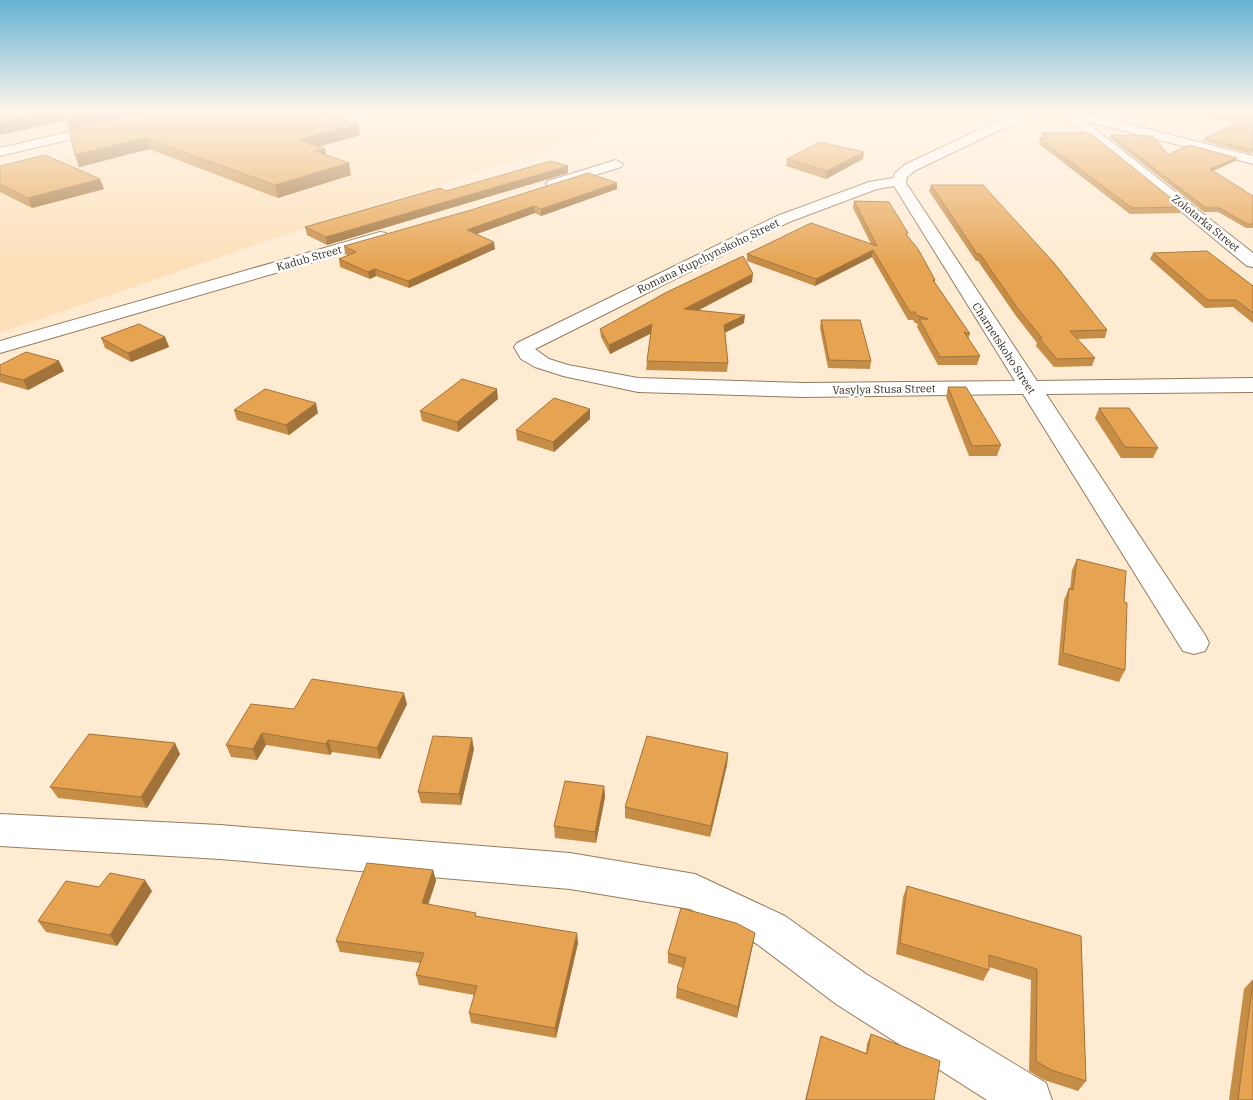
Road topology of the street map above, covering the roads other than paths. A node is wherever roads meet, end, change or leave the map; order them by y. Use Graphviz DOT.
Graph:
graph roads {
  1 [pos="923,161"];
  2 [pos="1128,161"];
  3 [pos="616,164"];
  4 [pos="899,181"];
  5 [pos="534,190"];
  6 [pos="399,231"];
  7 [pos="1253,262"];
  8 [pos="0,347"];
  9 [pos="524,347"];
  10 [pos="1253,385"];
  11 [pos="1029,387"];
  12 [pos="1194,643"];
  13 [pos="0,830"];
  14 [pos="1029,1100"];
  1 -- 4 [label="street"];
  2 -- 7 [label="street, Zolotarka Street"];
  3 -- 5 [label="street"];
  4 -- 9 [label="street, Romana Kupchynskoho Street"];
  4 -- 11 [label="street, Charnetskoho Street"];
  6 -- 8 [label="street, Kadub Street"];
  9 -- 11 [label="street, Vasylya Stusa Street"];
  10 -- 11 [label="street, Vasylya Stusa Street"];
  11 -- 12 [label="street, Charnetskoho Street"];
  13 -- 14 [label="street"];
}
